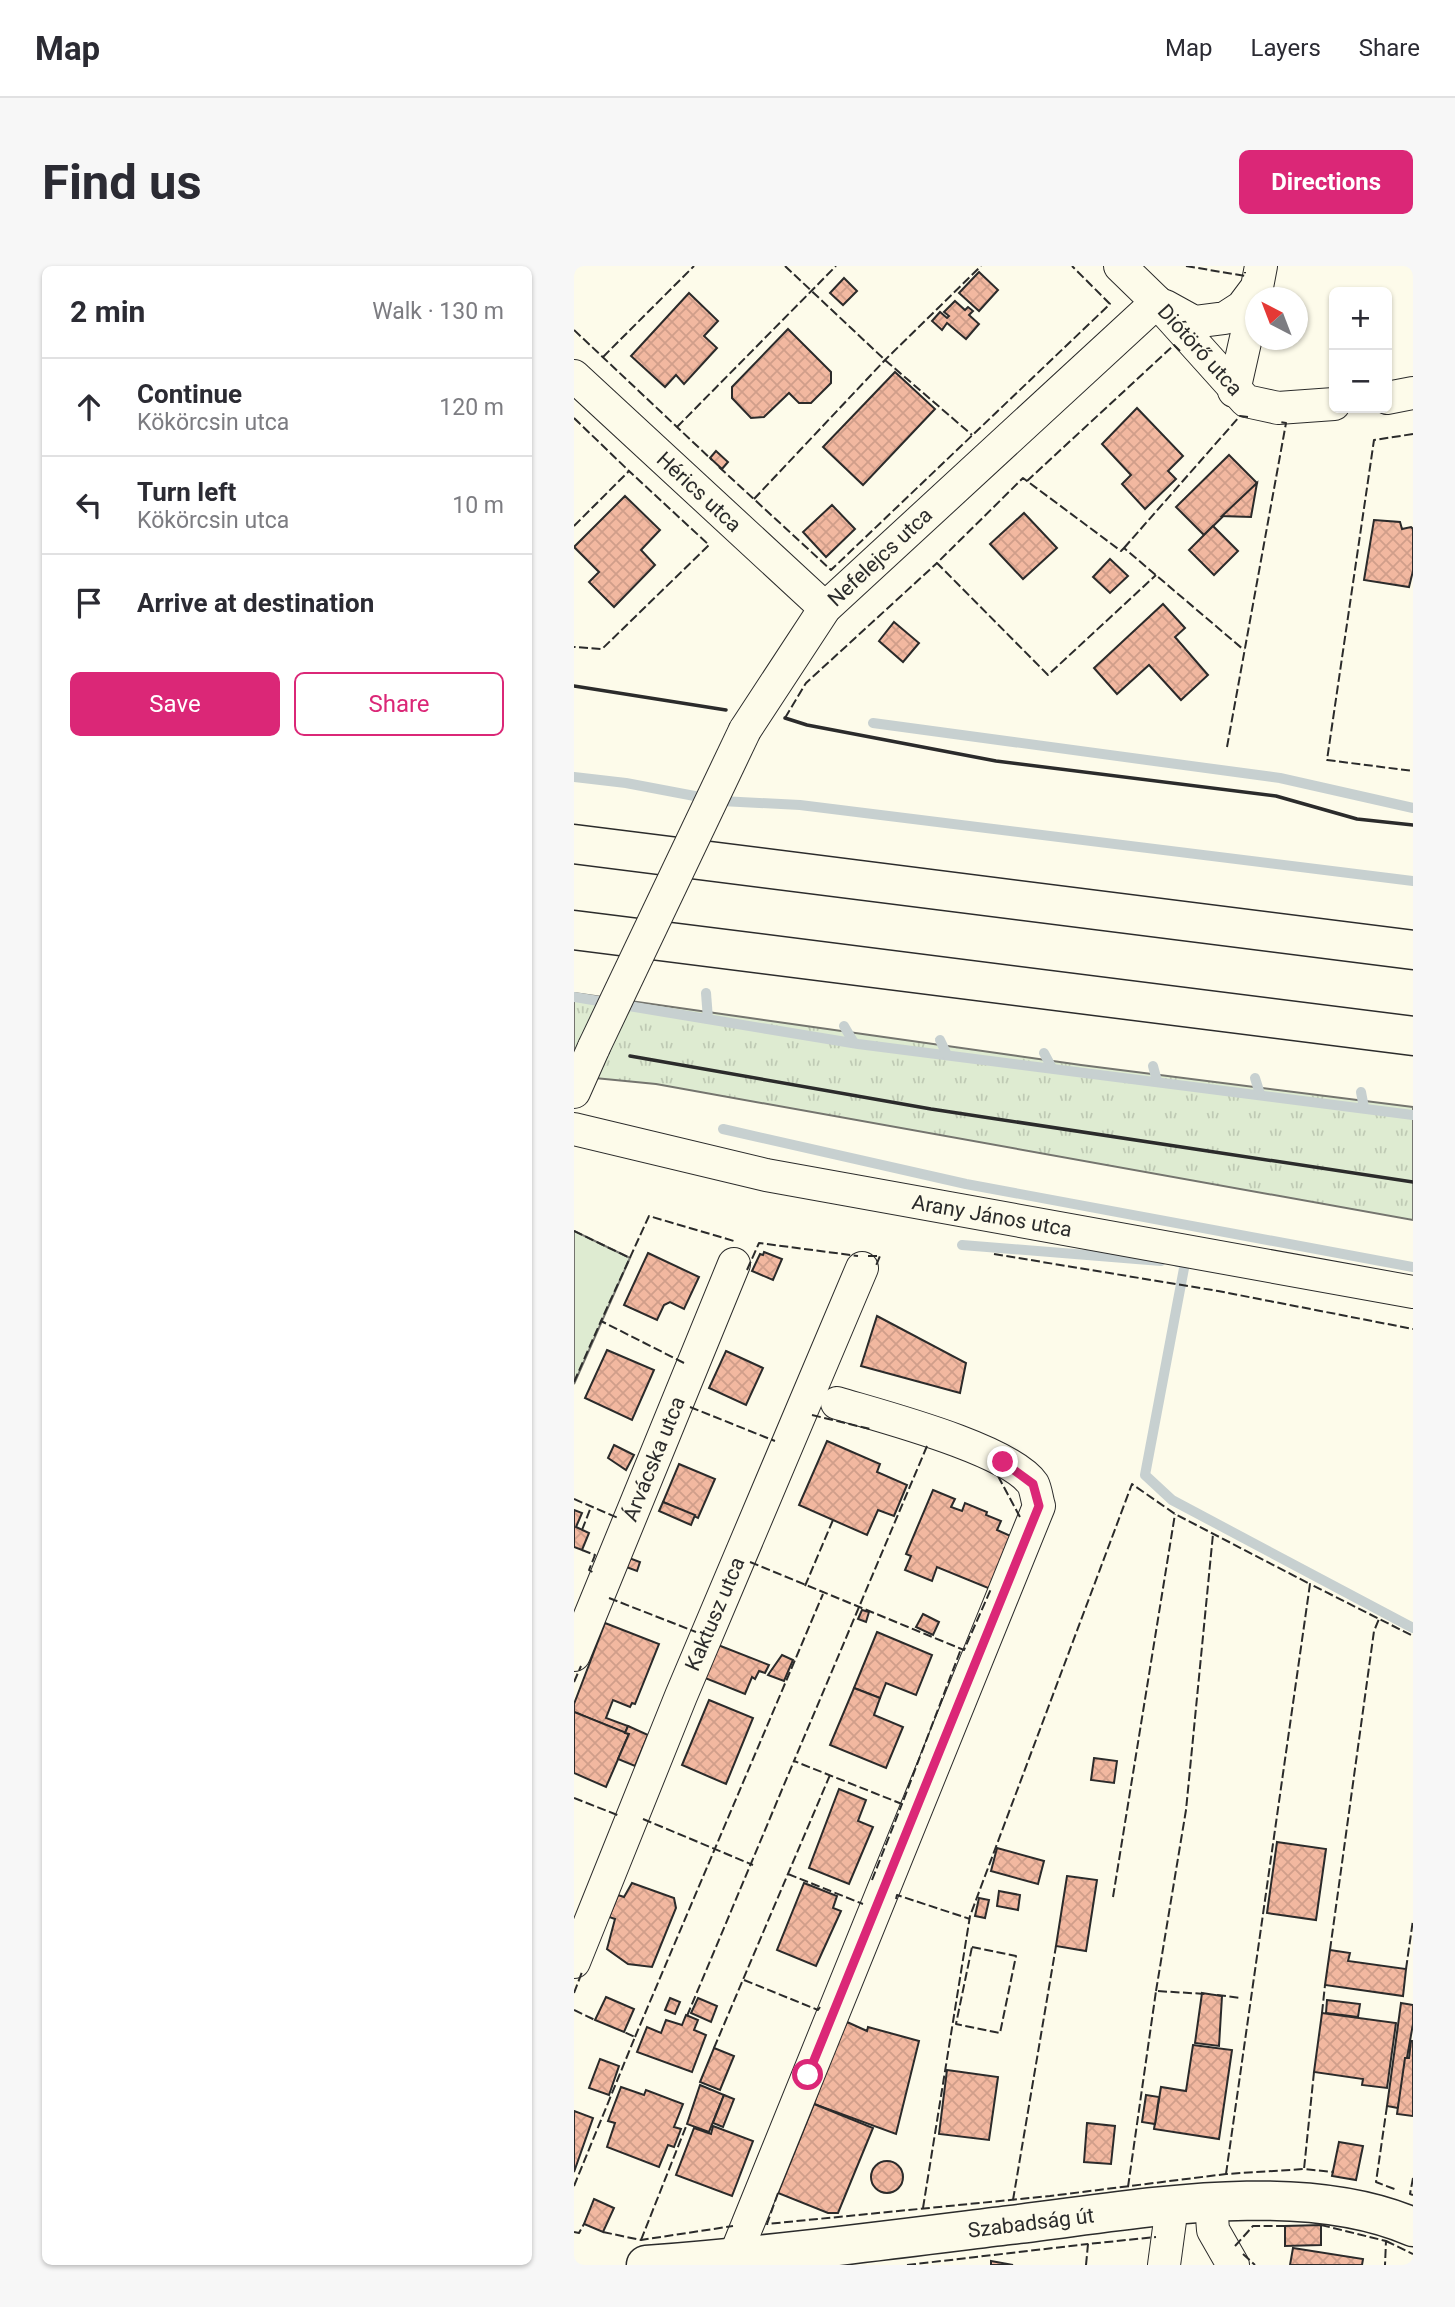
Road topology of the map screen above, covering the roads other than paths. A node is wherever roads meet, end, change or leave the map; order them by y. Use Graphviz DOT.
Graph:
graph roads {
  1 [pos="1120,266"];
  2 [pos="1259,277"];
  3 [pos="1157,302"];
  4 [pos="574,376"];
  5 [pos="1234,391"];
  6 [pos="1413,393"];
  7 [pos="1392,397"];
  8 [pos="1329,404"];
  9 [pos="825,608"];
  10 [pos="574,844"];
  11 [pos="574,930"];
  12 [pos="1413,950"];
  13 [pos="1413,1036"];
  14 [pos="574,1092"];
  15 [pos="574,1129"];
  16 [pos="734,1264"];
  17 [pos="862,1268"];
  18 [pos="1413,1292"];
  19 [pos="837,1403"];
  20 [pos="574,1655"];
  21 [pos="574,1962"];
  22 [pos="1211,2203"];
  23 [pos="1172,2206"];
  24 [pos="1413,2227"];
  25 [pos="734,2258"];
  26 [pos="646,2265"];
  27 [pos="1164,2265"];
  28 [pos="1233,2265"];
  1 -- 3 [label="street, Diótörő utca"];
  2 -- 3 [label="street"];
  2 -- 5 [label="street"];
  3 -- 5 [label="street, Diótörő utca"];
  3 -- 9 [label="street, Nefelejcs utca"];
  4 -- 9 [label="street, Hérics utca"];
  5 -- 8 [label="street, Diótörő utca"];
  6 -- 7 [label="street"];
  9 -- 14 [label="street, Nefelejcs utca, bridge"];
  10 -- 12 [label="main road"];
  11 -- 13 [label="main road"];
  15 -- 18 [label="street, Arany János utca"];
  16 -- 20 [label="street, Árvácska utca"];
  17 -- 21 [label="street, Kaktusz utca"];
  19 -- 25 [label="street"];
  22 -- 23 [label="main road, Szabadság út"];
  22 -- 24 [label="main road, Szabadság út"];
  22 -- 28 [label="street"];
  23 -- 25 [label="main road, Szabadság út"];
  23 -- 27 [label="street"];
  25 -- 26 [label="main road, Szabadság út"];
}
